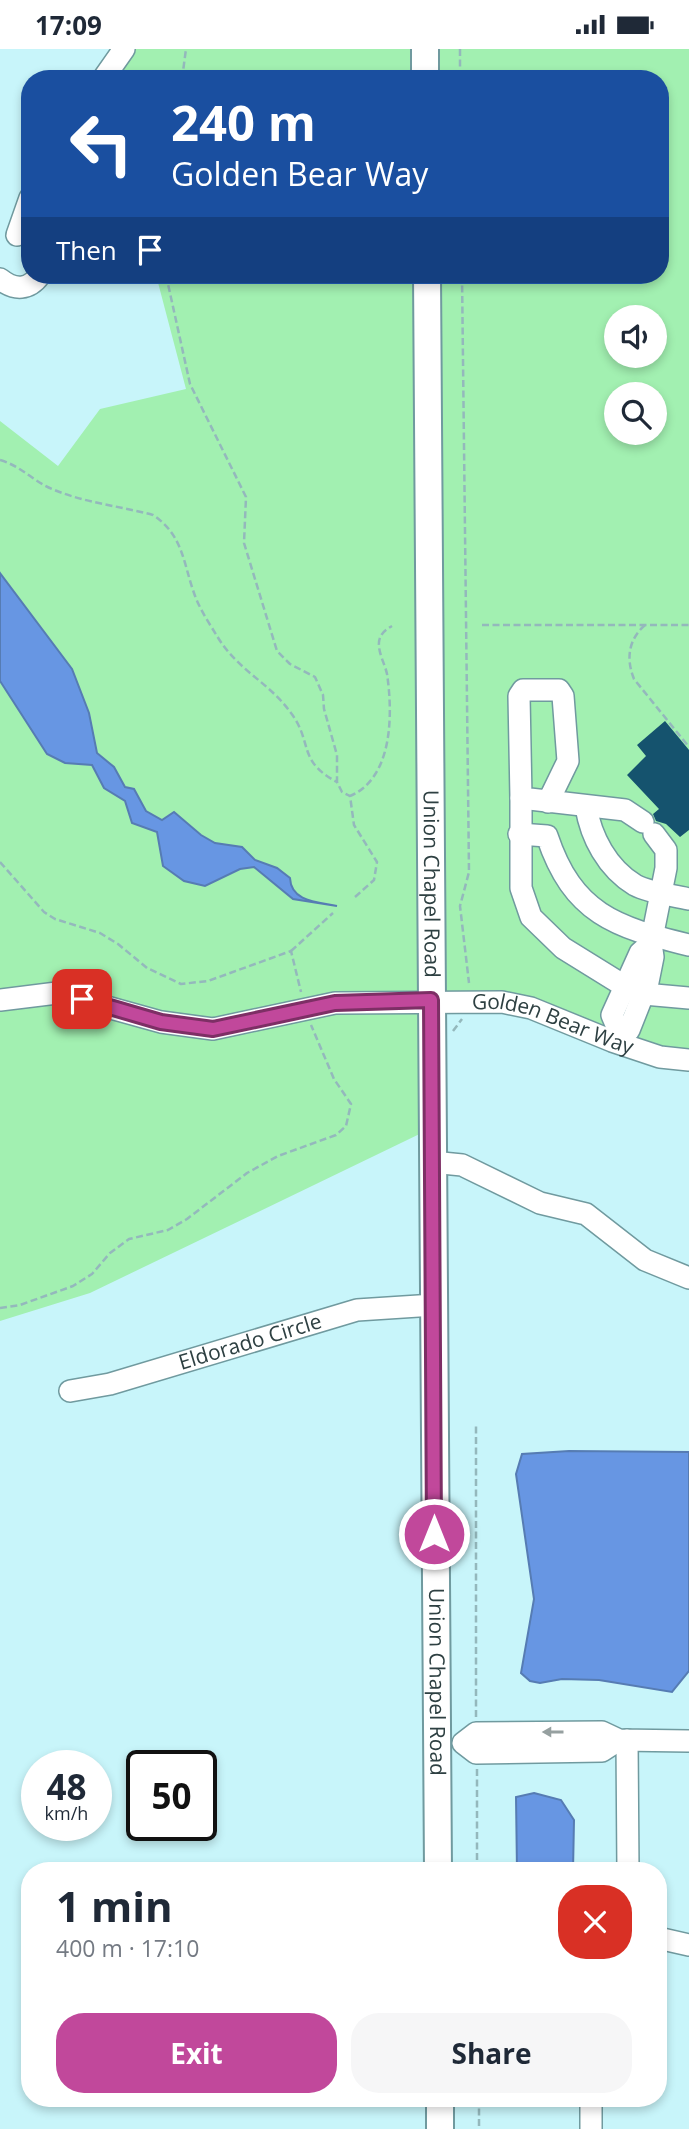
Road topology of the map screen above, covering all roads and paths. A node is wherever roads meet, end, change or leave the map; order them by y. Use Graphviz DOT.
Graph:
graph roads {
  1 [pos="124,49"];
  2 [pos="186,49"];
  3 [pos="425,49"];
  4 [pos="460,49"];
  5 [pos="109,70"];
  6 [pos="183,70"];
  7 [pos="425,70"];
  8 [pos="460,70"];
  9 [pos="0,279"];
  10 [pos="31,284"];
  11 [pos="168,284"];
  12 [pos="427,284"];
  13 [pos="462,284"];
  14 [pos="0,460"];
  15 [pos="482,625"];
  16 [pos="645,625"];
  17 [pos="689,625"];
  18 [pos="392,626"];
  19 [pos="689,747"];
  20 [pos="337,782"];
  21 [pos="350,796"];
  22 [pos="521,798"];
  23 [pos="548,802"];
  24 [pos="586,807"];
  25 [pos="519,834"];
  26 [pos="0,862"];
  27 [pos="662,893"];
  28 [pos="355,897"];
  29 [pos="689,899"];
  30 [pos="333,913"];
  31 [pos="652,940"];
  32 [pos="689,946"];
  33 [pos="291,951"];
  34 [pos="635,991"];
  35 [pos="689,998"];
  36 [pos="0,1000"];
  37 [pos="431,1000"];
  38 [pos="470,1000"];
  39 [pos="305,1008"];
  40 [pos="615,1035"];
  41 [pos="452,1037"];
  42 [pos="689,1060"];
  43 [pos="432,1162"];
  44 [pos="689,1278"];
  45 [pos="434,1305"];
  46 [pos="0,1308"];
  47 [pos="70,1391"];
  48 [pos="476,1425"];
  49 [pos="623,1740"];
  50 [pos="689,1741"];
  51 [pos="436,1743"];
  52 [pos="472,1743"];
  53 [pos="438,1862"];
  54 [pos="477,1862"];
  55 [pos="628,1862"];
  56 [pos="667,1940"];
  57 [pos="689,1945"];
  58 [pos="440,2107"];
  59 [pos="479,2107"];
  60 [pos="590,2107"];
  61 [pos="440,2129"];
  62 [pos="479,2129"];
  63 [pos="591,2129"];
  1 -- 5 [label="street"];
  2 -- 6 [label="path"];
  3 -- 7 [label="main road"];
  4 -- 8 [label="path"];
  9 -- 10 [label="street"];
  11 -- 20 [label="path"];
  12 -- 37 [label="main road, Union Chapel Road"];
  13 -- 38 [label="path"];
  14 -- 20 [label="path"];
  15 -- 16 [label="path"];
  16 -- 17 [label="path"];
  16 -- 19 [label="path"];
  18 -- 21 [label="path"];
  20 -- 21 [label="path"];
  21 -- 28 [label="path"];
  22 -- 23 [label="street"];
  22 -- 23 [label="street"];
  22 -- 25 [label="street"];
  23 -- 24 [label="street"];
  24 -- 27 [label="street"];
  24 -- 27 [label="street"];
  25 -- 31 [label="street"];
  25 -- 34 [label="street"];
  26 -- 33 [label="path"];
  27 -- 29 [label="street"];
  27 -- 31 [label="street"];
  30 -- 33 [label="path"];
  31 -- 32 [label="street"];
  31 -- 34 [label="street"];
  33 -- 39 [label="path"];
  34 -- 35 [label="street"];
  34 -- 40 [label="street"];
  36 -- 39 [label="street, Golden Bear Way"];
  37 -- 38 [label="street, Golden Bear Way"];
  37 -- 39 [label="street, Golden Bear Way"];
  37 -- 43 [label="main road, Union Chapel Road"];
  38 -- 40 [label="street, Golden Bear Way"];
  38 -- 41 [label="path"];
  39 -- 46 [label="path"];
  40 -- 42 [label="street, Golden Bear Way"];
  43 -- 44 [label="street"];
  43 -- 45 [label="main road, Union Chapel Road"];
  45 -- 47 [label="street, Eldorado Circle"];
  45 -- 51 [label="main road, Union Chapel Road"];
  48 -- 52 [label="path"];
  49 -- 50 [label="street"];
  49 -- 52 [label="street"];
  49 -- 55 [label="street"];
  51 -- 52 [label="street"];
  51 -- 53 [label="main road, Union Chapel Road"];
  52 -- 54 [label="path"];
  56 -- 57 [label="street"];
  58 -- 61 [label="main road"];
  59 -- 62 [label="path"];
  60 -- 63 [label="street"];
}
